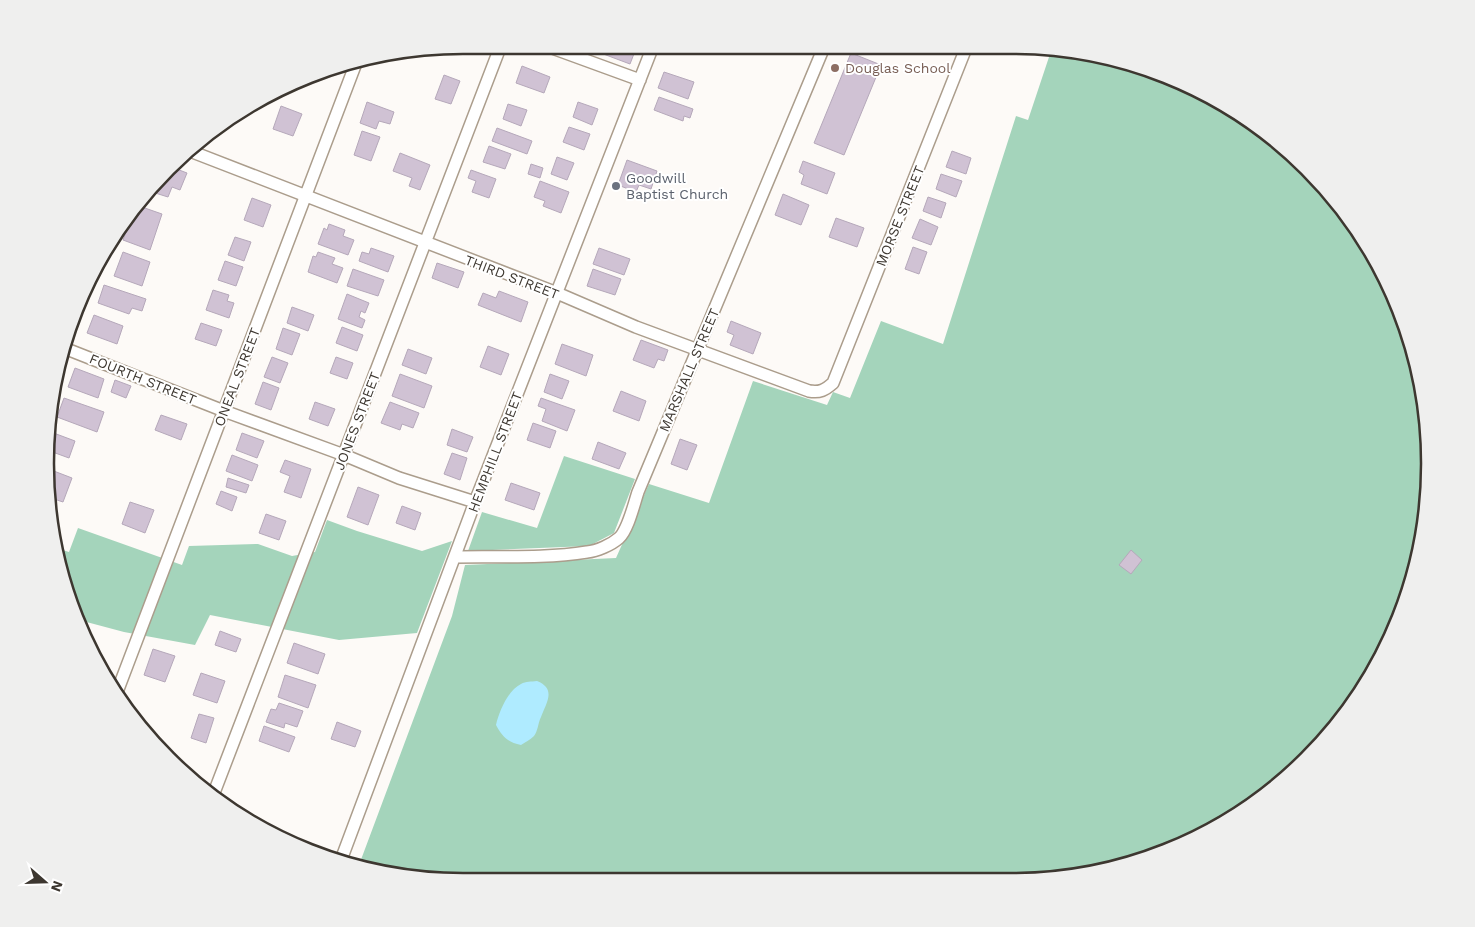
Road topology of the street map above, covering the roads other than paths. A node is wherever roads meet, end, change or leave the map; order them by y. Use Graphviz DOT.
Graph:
graph roads {
  1 [pos="498,54"];
  2 [pos="567,54"];
  3 [pos="650,54"];
  4 [pos="821,54"];
  5 [pos="964,54"];
  6 [pos="354,69"];
  7 [pos="640,80"];
  8 [pos="195,154"];
  9 [pos="305,197"];
  10 [pos="425,243"];
  11 [pos="557,294"];
  12 [pos="70,350"];
  13 [pos="698,350"];
  14 [pos="833,383"];
  15 [pos="224,411"];
  16 [pos="344,455"];
  17 [pos="475,502"];
  18 [pos="455,557"];
  19 [pos="120,685"];
  20 [pos="215,790"];
  21 [pos="343,855"];
  1 -- 10 [label="street, JONES STREET"];
  2 -- 7 [label="street"];
  3 -- 7 [label="street, HEMPHILL STREET"];
  4 -- 13 [label="street, MARSHALL STREET"];
  5 -- 14 [label="street, MORSE STREET"];
  6 -- 9 [label="street, ONEAL STREET"];
  7 -- 11 [label="street, HEMPHILL STREET"];
  8 -- 9 [label="street, THIRD STREET"];
  9 -- 10 [label="street, THIRD STREET"];
  9 -- 15 [label="street, ONEAL STREET"];
  10 -- 11 [label="street, THIRD STREET"];
  10 -- 16 [label="street, JONES STREET"];
  11 -- 13 [label="street, THIRD STREET"];
  11 -- 17 [label="street, HEMPHILL STREET"];
  12 -- 15 [label="street, FOURTH STREET"];
  13 -- 14 [label="street, THIRD STREET"];
  13 -- 18 [label="street, MARSHALL STREET"];
  15 -- 16 [label="street, FOURTH STREET"];
  15 -- 19 [label="street, ONEAL STREET"];
  16 -- 17 [label="street, FOURTH STREET"];
  16 -- 20 [label="street, JONES STREET"];
  17 -- 18 [label="street, HEMPHILL STREET"];
  18 -- 21 [label="street, HEMPHILL STREET"];
}
